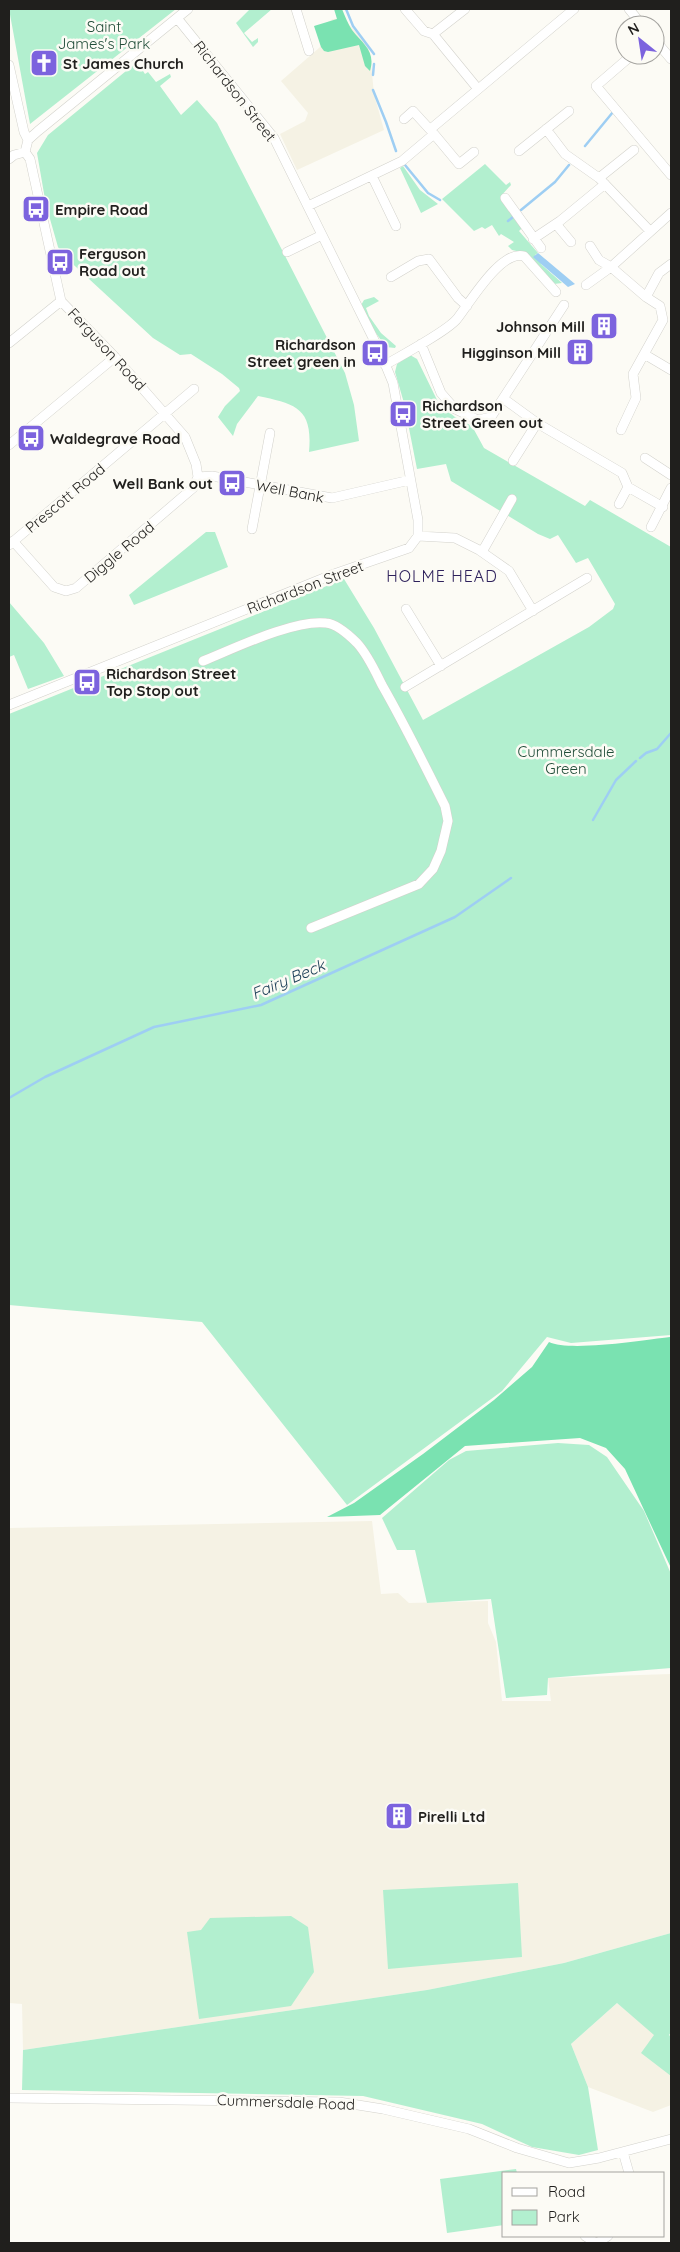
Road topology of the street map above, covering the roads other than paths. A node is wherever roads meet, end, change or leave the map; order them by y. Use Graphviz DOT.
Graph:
graph roads {
  1 [pos="188,9"];
  2 [pos="296,9"];
  3 [pos="405,9"];
  4 [pos="464,9"];
  5 [pos="574,9"];
  6 [pos="177,18"];
  7 [pos="433,34"];
  8 [pos="309,51"];
  9 [pos="9,65"];
  10 [pos="620,65"];
  11 [pos="11,81"];
  12 [pos="478,90"];
  13 [pos="569,111"];
  14 [pos="404,119"];
  15 [pos="546,129"];
  16 [pos="433,131"];
  17 [pos="28,140"];
  18 [pos="634,150"];
  19 [pos="519,151"];
  20 [pos="25,152"];
  21 [pos="474,152"];
  22 [pos="9,159"];
  23 [pos="671,175"];
  24 [pos="372,176"];
  25 [pos="602,181"];
  26 [pos="505,198"];
  27 [pos="308,206"];
  28 [pos="671,212"];
  29 [pos="556,224"];
  30 [pos="396,226"];
  31 [pos="650,231"];
  32 [pos="322,235"];
  33 [pos="533,239"];
  34 [pos="571,242"];
  35 [pos="590,246"];
  36 [pos="541,248"];
  37 [pos="287,252"];
  38 [pos="671,264"];
  39 [pos="611,267"];
  40 [pos="391,277"];
  41 [pos="586,285"];
  42 [pos="556,292"];
  43 [pos="646,297"];
  44 [pos="61,301"];
  45 [pos="564,305"];
  46 [pos="467,306"];
  47 [pos="9,341"];
  48 [pos="421,344"];
  49 [pos="644,354"];
  50 [pos="115,357"];
  51 [pos="385,365"];
  52 [pos="671,370"];
  53 [pos="194,390"];
  54 [pos="504,399"];
  55 [pos="166,414"];
  56 [pos="537,423"];
  57 [pos="621,430"];
  58 [pos="270,433"];
  59 [pos="9,445"];
  60 [pos="645,458"];
  61 [pos="513,461"];
  62 [pos="671,475"];
  63 [pos="198,476"];
  64 [pos="410,480"];
  65 [pos="260,485"];
  66 [pos="628,488"];
  67 [pos="671,488"];
  68 [pos="512,499"];
  69 [pos="619,504"];
  70 [pos="663,507"];
  71 [pos="651,527"];
  72 [pos="252,529"];
  73 [pos="418,536"];
  74 [pos="11,543"];
  75 [pos="482,552"];
  76 [pos="587,578"];
  77 [pos="406,609"];
  78 [pos="533,611"];
  79 [pos="203,661"];
  80 [pos="440,666"];
  81 [pos="405,687"];
  82 [pos="9,706"];
  83 [pos="311,928"];
  84 [pos="9,2098"];
  85 [pos="671,2139"];
  86 [pos="623,2152"];
  87 [pos="629,2172"];
  1 -- 6 [label="street"];
  2 -- 8 [label="street"];
  3 -- 7 [label="street"];
  4 -- 7 [label="street"];
  5 -- 12 [label="street"];
  6 -- 17 [label="street"];
  6 -- 27 [label="street, Richardson Street"];
  7 -- 12 [label="street"];
  9 -- 11 [label="street"];
  10 -- 23 [label="street"];
  11 -- 17 [label="street"];
  12 -- 16 [label="street"];
  13 -- 15 [label="street"];
  14 -- 16 [label="street"];
  15 -- 19 [label="street"];
  15 -- 25 [label="street"];
  16 -- 21 [label="street"];
  16 -- 24 [label="street"];
  17 -- 20 [label="street"];
  18 -- 25 [label="street"];
  20 -- 22 [label="street"];
  20 -- 44 [label="street, Ferguson Road"];
  24 -- 27 [label="street"];
  24 -- 30 [label="street"];
  25 -- 29 [label="street"];
  25 -- 31 [label="street"];
  26 -- 33 [label="street"];
  27 -- 32 [label="street, Richardson Street"];
  28 -- 31 [label="street"];
  29 -- 33 [label="street"];
  29 -- 34 [label="street"];
  31 -- 39 [label="street"];
  32 -- 37 [label="street"];
  32 -- 51 [label="street, Richardson Street"];
  33 -- 36 [label="street"];
  35 -- 39 [label="street"];
  38 -- 43 [label="street"];
  39 -- 41 [label="street"];
  39 -- 43 [label="street"];
  40 -- 46 [label="street"];
  42 -- 46 [label="street"];
  43 -- 49 [label="street"];
  44 -- 47 [label="street"];
  44 -- 50 [label="street, Ferguson Road"];
  45 -- 54 [label="street"];
  46 -- 48 [label="street"];
  48 -- 51 [label="street"];
  48 -- 54 [label="street"];
  49 -- 52 [label="street"];
  49 -- 57 [label="street"];
  50 -- 55 [label="street, Ferguson Road"];
  50 -- 59 [label="street"];
  51 -- 64 [label="street, Richardson Street"];
  53 -- 55 [label="street, Prescott Road"];
  54 -- 56 [label="street"];
  55 -- 63 [label="street, Ferguson Road"];
  55 -- 74 [label="street, Prescott Road"];
  56 -- 61 [label="street"];
  56 -- 66 [label="street"];
  58 -- 65 [label="street"];
  60 -- 62 [label="street"];
  63 -- 65 [label="street, Well Bank"];
  63 -- 74 [label="street, Diggle Road"];
  64 -- 65 [label="street, Well Bank"];
  64 -- 73 [label="street, Richardson Street"];
  65 -- 72 [label="street"];
  66 -- 69 [label="street"];
  66 -- 70 [label="street"];
  67 -- 70 [label="street"];
  68 -- 75 [label="street"];
  70 -- 71 [label="street"];
  73 -- 75 [label="street"];
  73 -- 82 [label="street, Richardson Street"];
  75 -- 78 [label="street"];
  76 -- 78 [label="street"];
  77 -- 80 [label="street"];
  78 -- 80 [label="street"];
  79 -- 83 [label="street"];
  80 -- 81 [label="street"];
  84 -- 86 [label="street, Cummersdale Road"];
  85 -- 86 [label="street, Cummersdale Road"];
  86 -- 87 [label="street"];
}
